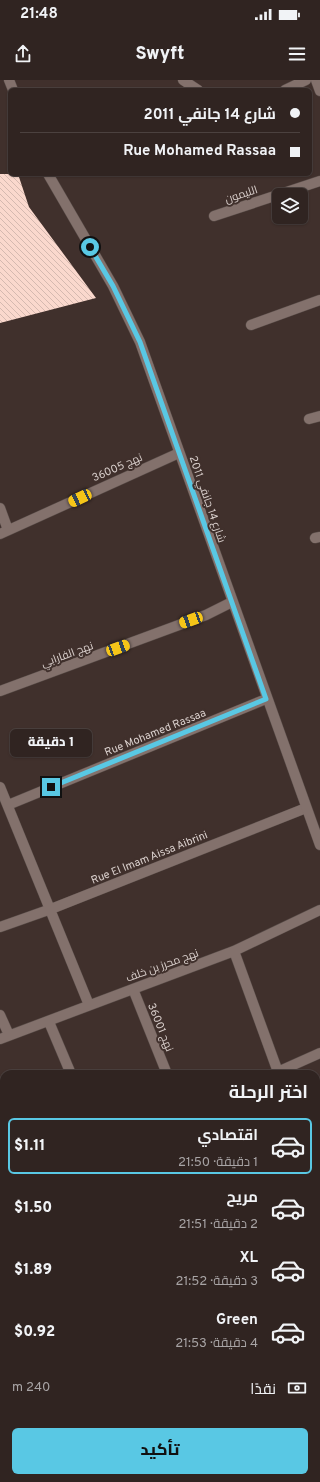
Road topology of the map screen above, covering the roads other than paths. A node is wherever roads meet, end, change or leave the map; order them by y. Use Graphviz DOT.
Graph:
graph roads {
  1 [pos="183,80"];
  2 [pos="306,80"];
  3 [pos="316,80"];
  4 [pos="195,88"];
  5 [pos="289,88"];
  6 [pos="320,91"];
  7 [pos="49,176"];
  8 [pos="320,181"];
  9 [pos="214,216"];
  10 [pos="320,300"];
  11 [pos="251,325"];
  12 [pos="320,416"];
  13 [pos="309,419"];
  14 [pos="179,453"];
  15 [pos="0,508"];
  16 [pos="4,532"];
  17 [pos="232,602"];
  18 [pos="0,691"];
  19 [pos="266,699"];
  20 [pos="0,787"];
  21 [pos="8,805"];
  22 [pos="306,808"];
  23 [pos="320,845"];
  24 [pos="51,909"];
  25 [pos="320,910"];
  26 [pos="0,928"];
  27 [pos="234,951"];
  28 [pos="133,989"];
  29 [pos="90,1005"];
  30 [pos="0,1015"];
  31 [pos="49,1022"];
  32 [pos="4,1037"];
  33 [pos="320,1053"];
  34 [pos="69,1070"];
  35 [pos="165,1070"];
  36 [pos="275,1070"];
  37 [pos="283,1070"];
  1 -- 4 [label="street"];
  2 -- 5 [label="street"];
  3 -- 6 [label="street"];
  7 -- 14 [label="street, شارع 14 جانفي 2011"];
  8 -- 9 [label="street, الليمون"];
  10 -- 11 [label="street"];
  12 -- 13 [label="street"];
  14 -- 16 [label="street, نهج 36005"];
  14 -- 17 [label="street, شارع 14 جانفي 2011"];
  15 -- 16 [label="street"];
  17 -- 18 [label="street, نهج الفارابي"];
  17 -- 19 [label="street, شارع 14 جانفي 2011"];
  19 -- 21 [label="street, Rue Mohamed Rassaa"];
  19 -- 22 [label="street, شارع 14 جانفي 2011"];
  20 -- 21 [label="street"];
  21 -- 24 [label="street"];
  22 -- 23 [label="street, شارع 14 جانفي 2011"];
  22 -- 24 [label="street, Rue El Imam Aissa Aibrini"];
  24 -- 26 [label="street, Rue El Imam Aissa Aibrini"];
  24 -- 29 [label="street"];
  25 -- 27 [label="street, نهج محرز بن خلف"];
  27 -- 28 [label="street, نهج محرز بن خلف"];
  27 -- 36 [label="street"];
  28 -- 29 [label="street, نهج محرز بن خلف"];
  28 -- 35 [label="street, نهج 36001"];
  29 -- 31 [label="street, نهج محرز بن خلف"];
  30 -- 32 [label="street"];
  31 -- 32 [label="street, نهج محرز بن خلف"];
  31 -- 34 [label="street"];
  33 -- 37 [label="street"];
}
